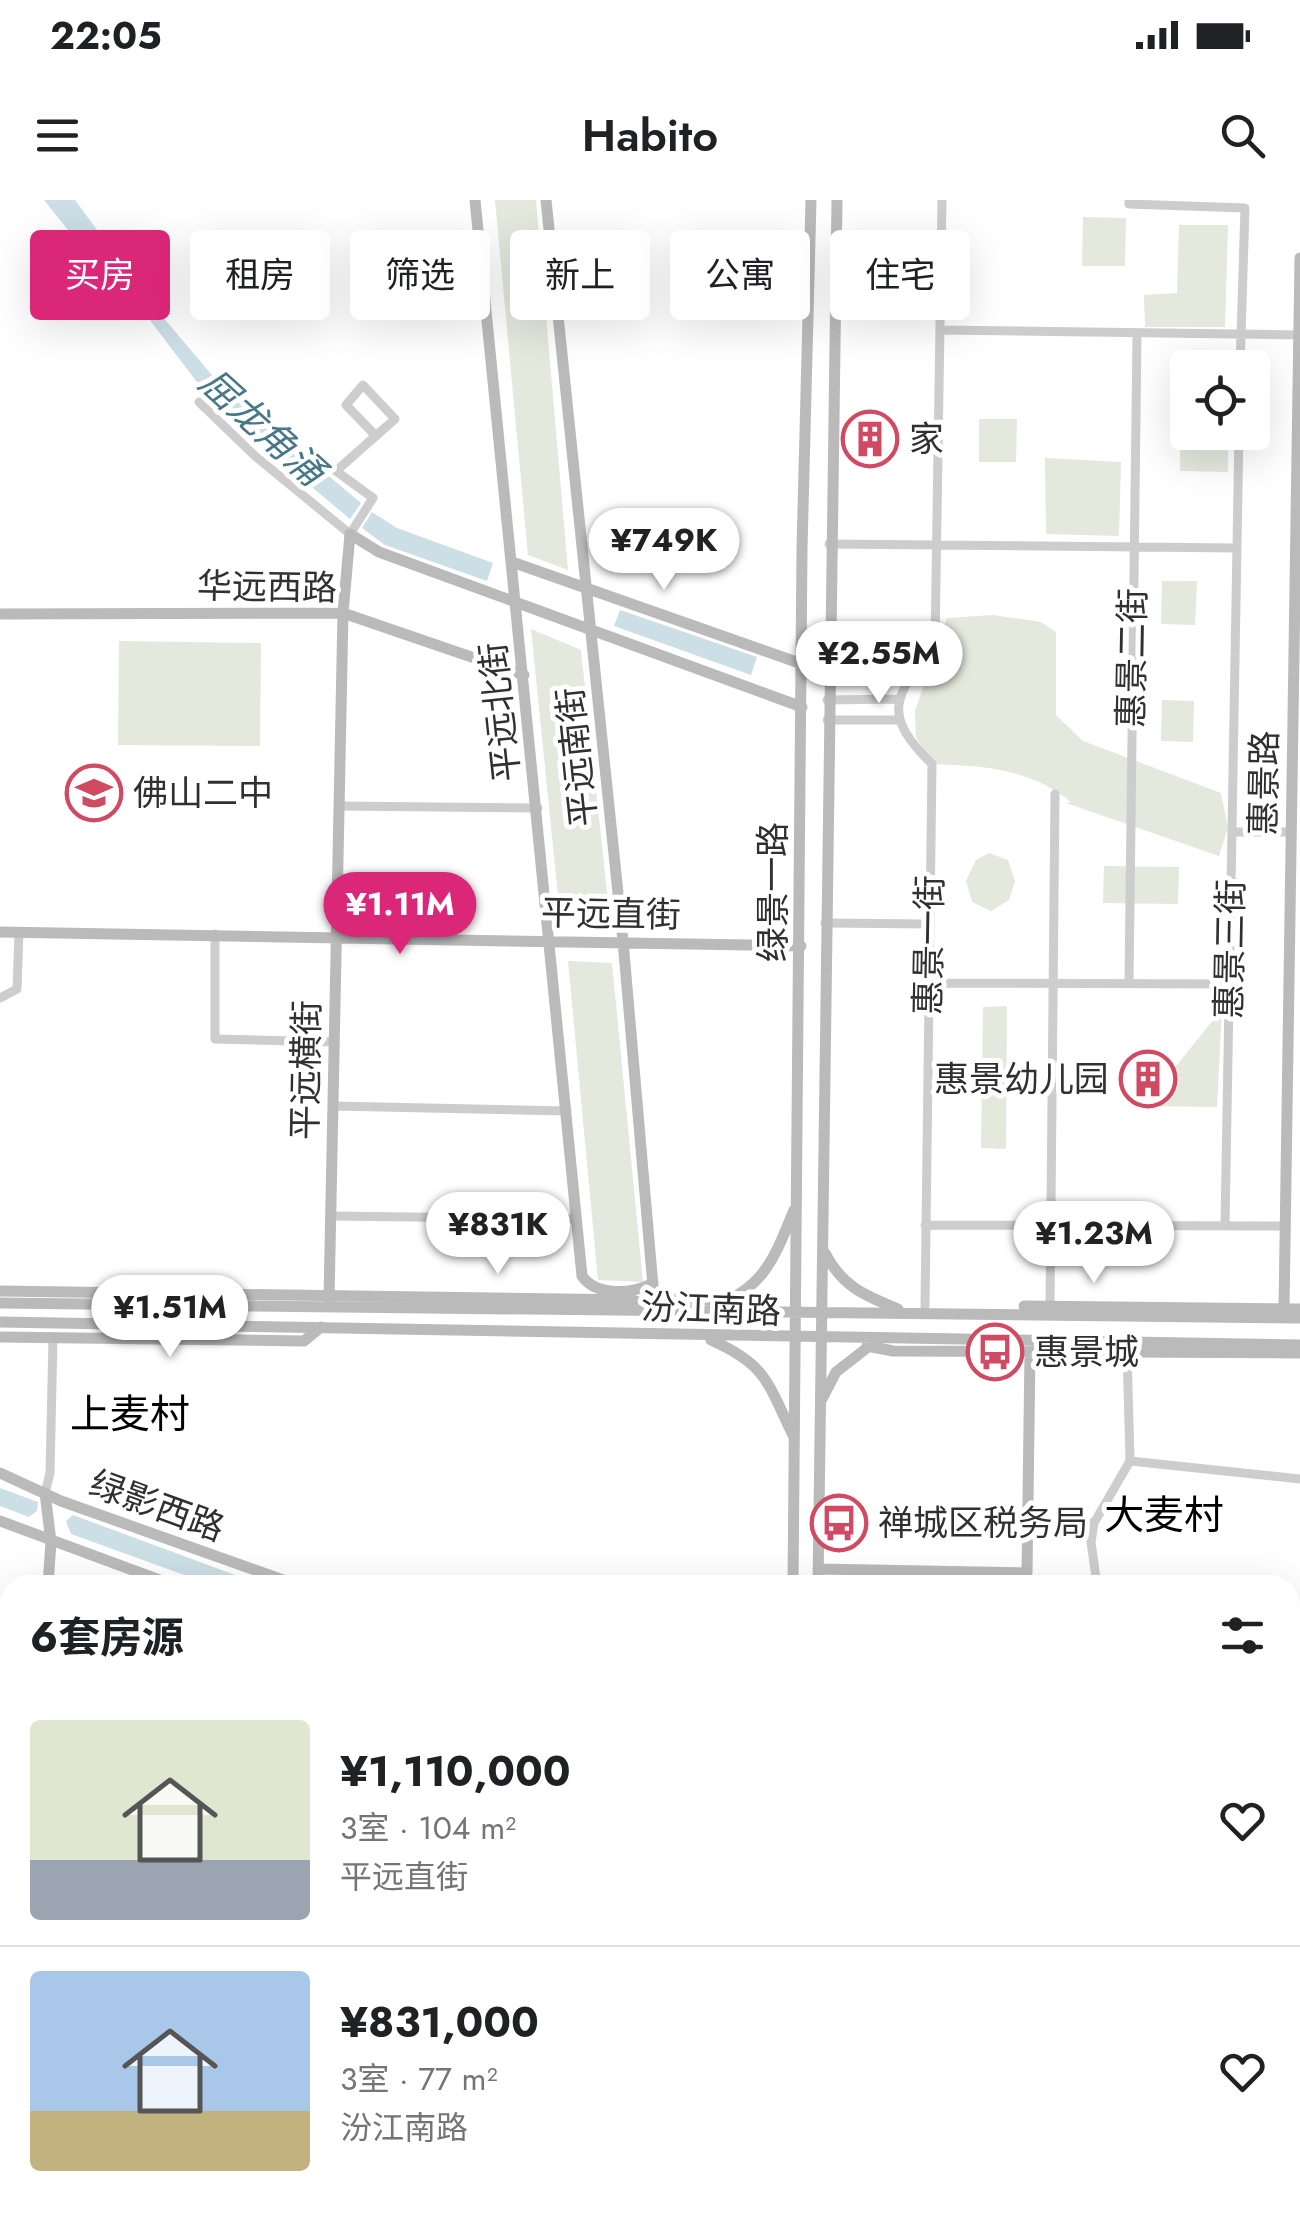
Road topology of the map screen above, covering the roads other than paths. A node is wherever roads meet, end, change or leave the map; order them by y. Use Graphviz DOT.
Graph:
graph roads {
  1 [pos="475,200"];
  2 [pos="546,200"];
  3 [pos="811,200"];
  4 [pos="837,200"];
  5 [pos="1130,200"];
  6 [pos="942,203"];
  7 [pos="1300,258"];
  8 [pos="940,330"];
  9 [pos="1137,334"];
  10 [pos="1240,335"];
  11 [pos="1299,336"];
  12 [pos="1299,348"];
  13 [pos="1240,350"];
  14 [pos="1299,394"];
  15 [pos="199,402"];
  16 [pos="376,436"];
  17 [pos="1238,450"];
  18 [pos="350,534"];
  19 [pos="829,544"];
  20 [pos="936,544"];
  21 [pos="1133,546"];
  22 [pos="1237,548"];
  23 [pos="512,562"];
  24 [pos="587,588"];
  25 [pos="516,604"];
  26 [pos="343,612"];
  27 [pos="0,614"];
  28 [pos="591,631"];
  29 [pos="802,664"];
  30 [pos="524,674"];
  31 [pos="1297,693"];
  32 [pos="827,700"];
  33 [pos="899,700"];
  34 [pos="802,707"];
  35 [pos="827,720"];
  36 [pos="897,720"];
  37 [pos="1055,794"];
  38 [pos="339,806"];
  39 [pos="538,808"];
  40 [pos="1232,832"];
  41 [pos="1291,832"];
  42 [pos="825,923"];
  43 [pos="928,924"];
  44 [pos="0,932"];
  45 [pos="19,932"];
  46 [pos="216,934"];
  47 [pos="336,934"];
  48 [pos="552,940"];
  49 [pos="623,941"];
  50 [pos="801,946"];
  51 [pos="1128,982"];
  52 [pos="928,983"];
  53 [pos="1051,983"];
  54 [pos="1229,984"];
  55 [pos="0,998"];
  56 [pos="334,1042"];
  57 [pos="333,1106"];
  58 [pos="567,1112"];
  59 [pos="798,1202"];
  60 [pos="331,1216"];
  61 [pos="576,1219"];
  62 [pos="925,1224"];
  63 [pos="1050,1225"];
  64 [pos="1225,1226"];
  65 [pos="1285,1226"];
  66 [pos="822,1248"];
  67 [pos="582,1276"];
  68 [pos="653,1283"];
  69 [pos="0,1291"];
  70 [pos="54,1298"];
  71 [pos="584,1299"];
  72 [pos="732,1300"];
  73 [pos="329,1302"];
  74 [pos="0,1303"];
  75 [pos="655,1304"];
  76 [pos="888,1306"];
  77 [pos="926,1306"];
  78 [pos="1050,1307"];
  79 [pos="796,1309"];
  80 [pos="822,1309"];
  81 [pos="1284,1309"];
  82 [pos="1300,1309"];
  83 [pos="704,1310"];
  84 [pos="1113,1311"];
  85 [pos="906,1313"];
  86 [pos="1300,1318"];
  87 [pos="0,1322"];
  88 [pos="54,1322"];
  89 [pos="272,1326"];
  90 [pos="321,1326"];
  91 [pos="0,1337"];
  92 [pos="702,1337"];
  93 [pos="54,1338"];
  94 [pos="795,1339"];
  95 [pos="272,1340"];
  96 [pos="821,1340"];
  97 [pos="873,1343"];
  98 [pos="1300,1345"];
  99 [pos="1127,1347"];
  100 [pos="1030,1352"];
  101 [pos="1300,1353"];
  102 [pos="820,1402"];
  103 [pos="794,1437"];
  104 [pos="1130,1461"];
  105 [pos="0,1473"];
  106 [pos="1300,1479"];
  107 [pos="45,1494"];
  108 [pos="0,1521"];
  109 [pos="1028,1523"];
  110 [pos="1094,1523"];
  111 [pos="51,1542"];
  112 [pos="818,1570"];
  113 [pos="49,1575"];
  114 [pos="145,1575"];
  115 [pos="269,1575"];
  116 [pos="793,1575"];
  117 [pos="818,1575"];
  118 [pos="934,1575"];
  119 [pos="1027,1575"];
  120 [pos="1096,1575"];
  121 [pos="182,2215"];
  122 [pos="408,2215"];
  1 -- 23 [label="main road, 平远北街"];
  2 -- 24 [label="main road, 平远南街"];
  3 -- 29 [label="main road, 绿景一路"];
  4 -- 19 [label="main road, 绿景一路"];
  5 -- 10 [label="street"];
  6 -- 8 [label="street"];
  7 -- 11 [label="main road, 惠景路"];
  8 -- 9 [label="street"];
  8 -- 20 [label="street"];
  9 -- 10 [label="street"];
  9 -- 21 [label="street, 惠景二街"];
  10 -- 11 [label="street"];
  10 -- 13 [label="street"];
  11 -- 12 [label="main road, 惠景路"];
  12 -- 14 [label="main road, 惠景路"];
  14 -- 31 [label="main road, 惠景路"];
  15 -- 18 [label="street"];
  16 -- 16 [label="street"];
  16 -- 18 [label="street"];
  17 -- 22 [label="street, 惠景三街"];
  18 -- 25 [label="main road, 华远西路"];
  18 -- 26 [label="main road, 平远横街"];
  19 -- 20 [label="street"];
  19 -- 32 [label="main road, 绿景一路"];
  20 -- 21 [label="street"];
  20 -- 33 [label="street"];
  21 -- 22 [label="street"];
  21 -- 51 [label="street, 惠景二街"];
  22 -- 40 [label="street, 惠景三街"];
  23 -- 24 [label="main road"];
  23 -- 25 [label="main road, 平远北街"];
  24 -- 28 [label="main road, 平远南街"];
  24 -- 29 [label="main road"];
  25 -- 28 [label="main road, 华远西路"];
  25 -- 30 [label="main road, 平远北街"];
  26 -- 27 [label="main road, 华远西路"];
  26 -- 30 [label="main road, 华远西路"];
  26 -- 38 [label="main road, 平远横街"];
  28 -- 34 [label="main road, 华远西路"];
  28 -- 49 [label="main road, 平远南街"];
  29 -- 34 [label="main road, 绿景一路"];
  30 -- 39 [label="main road, 平远北街"];
  31 -- 41 [label="main road, 惠景路"];
  32 -- 33 [label="street"];
  32 -- 35 [label="main road, 绿景一路"];
  33 -- 36 [label="street"];
  34 -- 50 [label="main road, 绿景一路"];
  35 -- 36 [label="street"];
  35 -- 42 [label="main road, 绿景一路"];
  36 -- 43 [label="street, 惠景一街"];
  37 -- 53 [label="street"];
  38 -- 39 [label="street"];
  38 -- 47 [label="main road, 平远横街"];
  39 -- 48 [label="main road, 平远北街"];
  40 -- 41 [label="street"];
  40 -- 54 [label="street, 惠景三街"];
  41 -- 65 [label="main road, 惠景路"];
  42 -- 43 [label="street"];
  42 -- 66 [label="main road, 绿景一路"];
  43 -- 52 [label="street, 惠景一街"];
  44 -- 45 [label="main road, 平远直街"];
  45 -- 46 [label="main road, 平远直街"];
  45 -- 55 [label="street"];
  46 -- 47 [label="main road, 平远直街"];
  46 -- 56 [label="street"];
  47 -- 48 [label="main road, 平远直街"];
  47 -- 56 [label="main road, 平远横街"];
  48 -- 49 [label="main road, 平远直街"];
  48 -- 58 [label="main road, 平远北街"];
  49 -- 50 [label="main road, 平远直街"];
  49 -- 68 [label="main road, 平远南街"];
  50 -- 59 [label="main road, 绿景一路"];
  51 -- 53 [label="street"];
  51 -- 54 [label="street"];
  52 -- 53 [label="street"];
  52 -- 62 [label="street, 惠景一街"];
  53 -- 63 [label="street"];
  54 -- 64 [label="street, 惠景三街"];
  56 -- 57 [label="main road, 平远横街"];
  57 -- 58 [label="street"];
  57 -- 60 [label="main road, 平远横街"];
  58 -- 61 [label="main road, 平远北街"];
  59 -- 72 [label="main road"];
  59 -- 79 [label="main road, 绿景一路"];
  60 -- 61 [label="street"];
  60 -- 73 [label="main road, 平远横街"];
  61 -- 67 [label="main road, 平远北街"];
  62 -- 63 [label="street"];
  62 -- 77 [label="street, 惠景一街"];
  63 -- 64 [label="street"];
  63 -- 78 [label="street"];
  64 -- 65 [label="street"];
  65 -- 81 [label="main road, 惠景路"];
  66 -- 76 [label="main road"];
  66 -- 80 [label="main road, 绿景一路"];
  67 -- 68 [label="main road"];
  67 -- 71 [label="main road, 平远北街"];
  68 -- 75 [label="main road, 平远南街"];
  69 -- 70 [label="main road"];
  70 -- 73 [label="main road"];
  70 -- 74 [label="main road"];
  71 -- 73 [label="main road"];
  71 -- 75 [label="main road"];
  72 -- 75 [label="main road"];
  72 -- 83 [label="main road"];
  73 -- 75 [label="main road, 汾江南路"];
  75 -- 83 [label="main road, 汾江南路"];
  76 -- 77 [label="main road"];
  76 -- 85 [label="main road"];
  77 -- 78 [label="main road"];
  78 -- 84 [label="main road"];
  79 -- 80 [label="main road, 汾江南路"];
  79 -- 83 [label="main road, 汾江南路"];
  79 -- 94 [label="main road, 绿景一路"];
  80 -- 85 [label="main road, 汾江南路"];
  80 -- 96 [label="main road, 绿景一路"];
  81 -- 82 [label="main road"];
  81 -- 84 [label="main road"];
  84 -- 85 [label="main road"];
  84 -- 86 [label="main road"];
  87 -- 88 [label="main road, 汾江南路"];
  88 -- 89 [label="main road, 汾江南路"];
  88 -- 93 [label="main road"];
  89 -- 90 [label="main road, 汾江南路"];
  89 -- 95 [label="main road"];
  90 -- 92 [label="main road, 汾江南路"];
  90 -- 95 [label="main road"];
  91 -- 93 [label="main road"];
  92 -- 94 [label="main road, 汾江南路"];
  92 -- 103 [label="main road"];
  93 -- 95 [label="main road"];
  93 -- 107 [label="street"];
  94 -- 96 [label="main road, 汾江南路"];
  94 -- 103 [label="main road, 绿景一路"];
  96 -- 97 [label="main road, 汾江南路"];
  96 -- 102 [label="main road, 绿景一路"];
  97 -- 99 [label="main road, 汾江南路"];
  97 -- 100 [label="main road"];
  97 -- 102 [label="main road"];
  98 -- 99 [label="main road, 汾江南路"];
  99 -- 100 [label="main road"];
  99 -- 101 [label="main road"];
  99 -- 104 [label="street"];
  100 -- 109 [label="main road"];
  102 -- 112 [label="main road, 绿景一路"];
  103 -- 116 [label="main road, 绿景一路"];
  104 -- 106 [label="street"];
  104 -- 110 [label="street"];
  105 -- 107 [label="main road, 绿影西路"];
  107 -- 111 [label="main road"];
  107 -- 115 [label="main road, 绿影西路"];
  108 -- 111 [label="main road, 绿影西路"];
  109 -- 110 [label="street"];
  109 -- 119 [label="main road"];
  110 -- 120 [label="street"];
  111 -- 113 [label="main road"];
  111 -- 114 [label="main road, 绿影西路"];
  112 -- 117 [label="main road, 绿景一路"];
  112 -- 118 [label="main road"];
  121 -- 122 [label="highway"];
}
